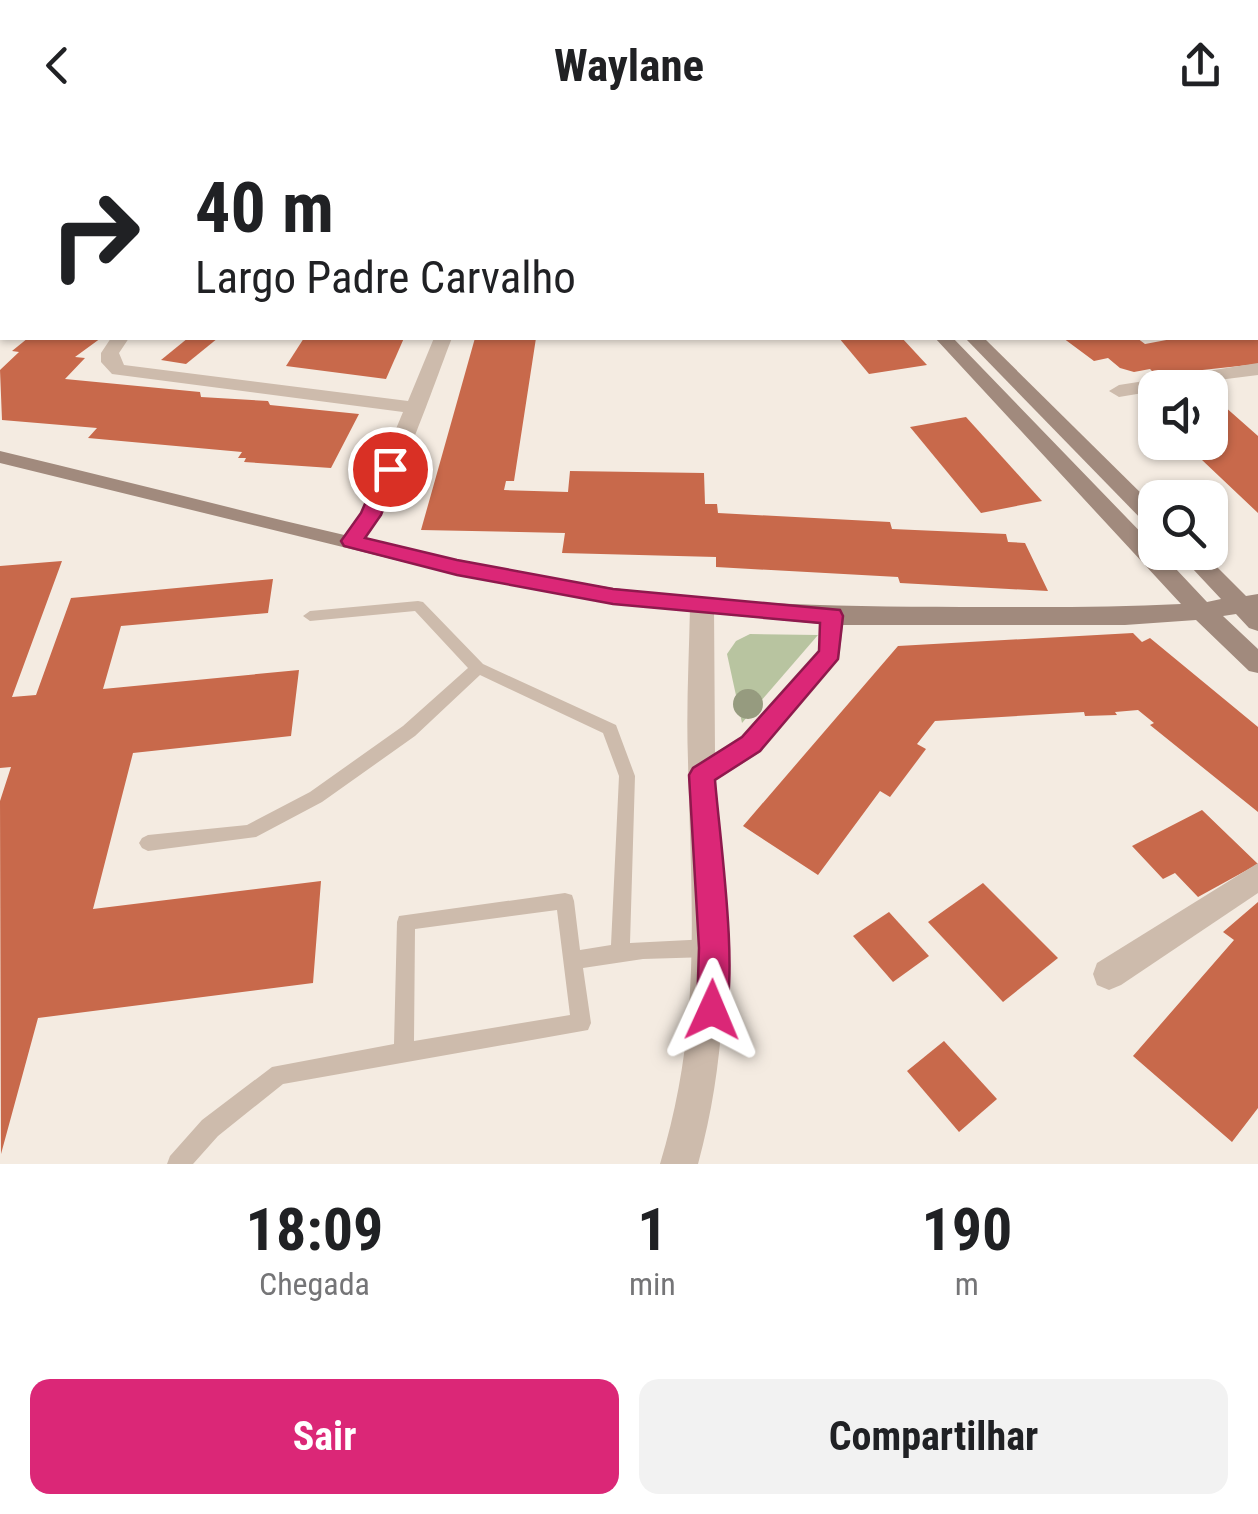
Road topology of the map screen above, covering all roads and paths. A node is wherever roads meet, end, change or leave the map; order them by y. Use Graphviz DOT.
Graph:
graph roads {
  1 [pos="119,340"];
  2 [pos="441,340"];
  3 [pos="946,340"];
  4 [pos="976,340"];
  5 [pos="1258,370"];
  6 [pos="1120,391"];
  7 [pos="414,408"];
  8 [pos="0,457"];
  9 [pos="1138,503"];
  10 [pos="352,541"];
  11 [pos="1208,570"];
  12 [pos="702,607"];
  13 [pos="1252,609"];
  14 [pos="1202,611"];
  15 [pos="310,616"];
  16 [pos="832,616"];
  17 [pos="1258,664"];
  18 [pos="478,668"];
  19 [pos="702,775"];
  20 [pos="148,843"];
  21 [pos="1258,876"];
  22 [pos="713,948"];
  23 [pos="620,954"];
  24 [pos="572,960"];
  25 [pos="1109,974"];
  26 [pos="404,1054"];
  27 [pos="178,1164"];
  28 [pos="679,1164"];
  1 -- 7 [label="street"];
  2 -- 7 [label="street"];
  3 -- 14 [label="street"];
  4 -- 9 [label="street"];
  5 -- 6 [label="street"];
  7 -- 10 [label="street"];
  8 -- 10 [label="street"];
  10 -- 12 [label="street"];
  11 -- 13 [label="street"];
  12 -- 16 [label="street"];
  12 -- 19 [label="street"];
  13 -- 14 [label="street"];
  14 -- 16 [label="street"];
  14 -- 17 [label="street"];
  15 -- 18 [label="lane"];
  16 -- 19 [label="street"];
  18 -- 20 [label="lane"];
  18 -- 23 [label="lane"];
  19 -- 22 [label="street"];
  21 -- 25 [label="street"];
  22 -- 23 [label="lane"];
  22 -- 28 [label="street"];
  23 -- 24 [label="lane"];
  24 -- 26 [label="lane"];
  24 -- 26 [label="lane"];
  26 -- 27 [label="lane"];
}
